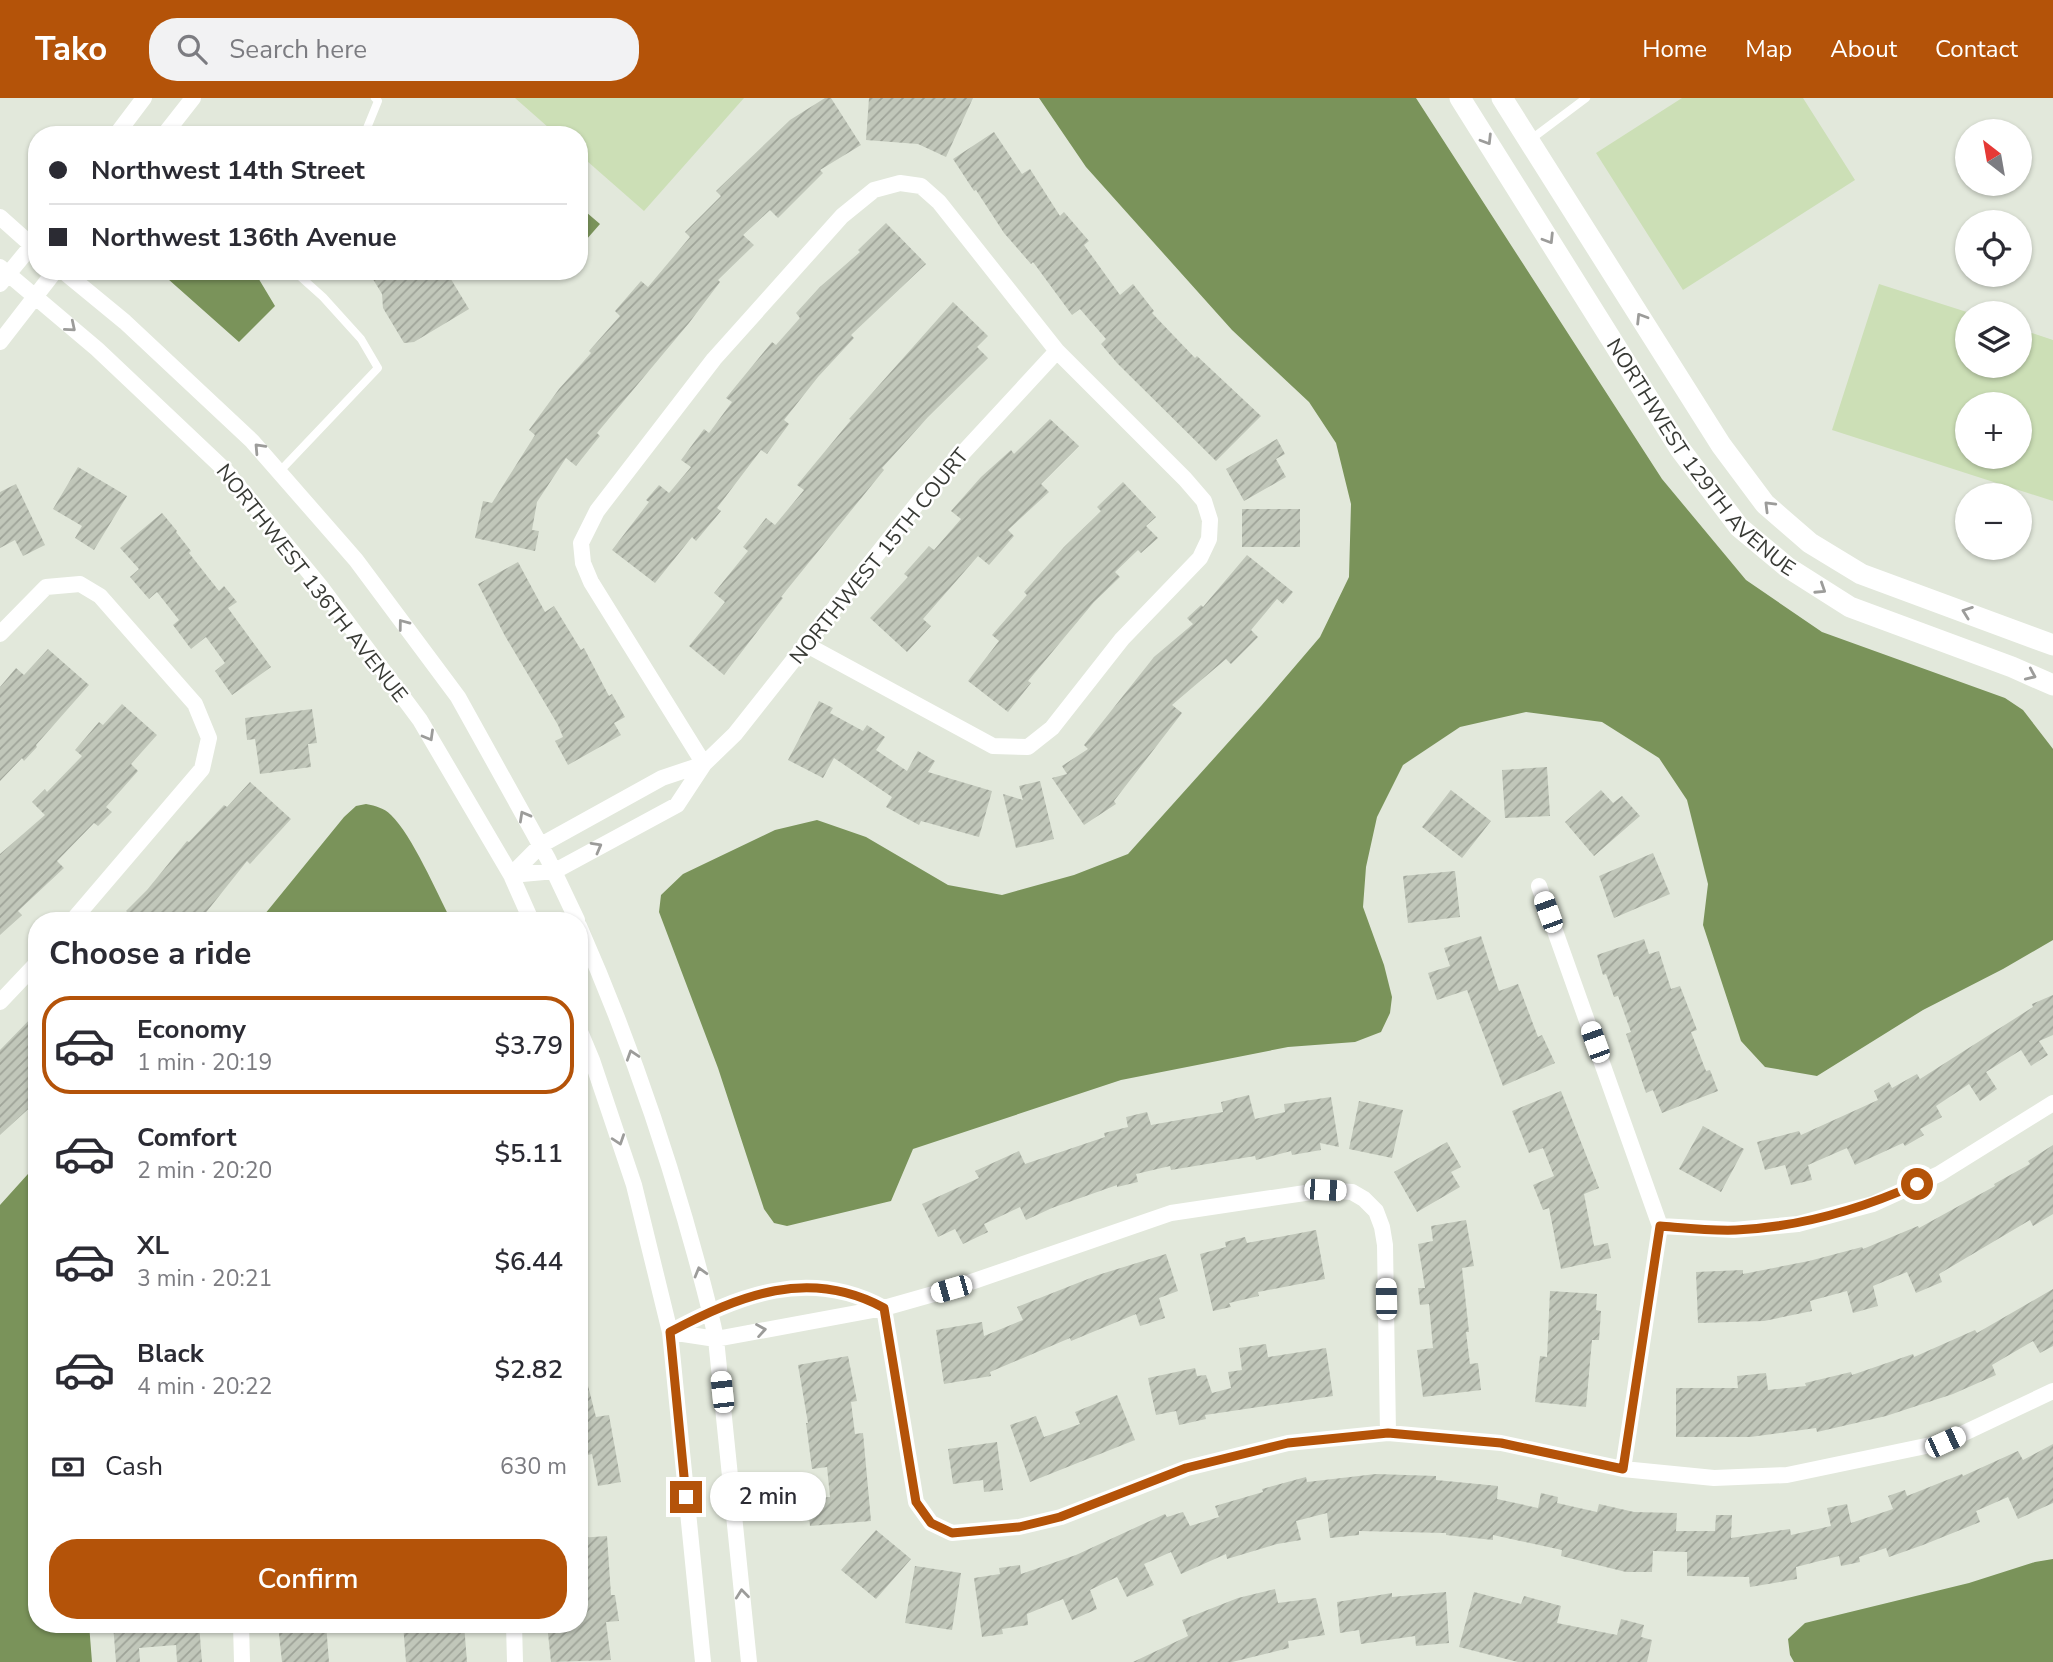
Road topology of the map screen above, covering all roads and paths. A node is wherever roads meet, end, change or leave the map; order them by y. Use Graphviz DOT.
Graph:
graph roads {
  1 [pos="144,98"];
  2 [pos="193,98"];
  3 [pos="376,98"];
  4 [pos="1460,98"];
  5 [pos="1502,98"];
  6 [pos="1586,98"];
  7 [pos="123,126"];
  8 [pos="171,126"];
  9 [pos="368,126"];
  10 [pos="1530,141"];
  11 [pos="1513,181"];
  12 [pos="0,217"];
  13 [pos="28,239"];
  14 [pos="28,252"];
  15 [pos="3,275"];
  16 [pos="47,280"];
  17 [pos="74,280"];
  18 [pos="303,280"];
  19 [pos="34,296"];
  20 [pos="0,342"];
  21 [pos="1057,351"];
  22 [pos="280,471"];
  23 [pos="0,634"];
  24 [pos="806,644"];
  25 [pos="2053,645"];
  26 [pos="2053,685"];
  27 [pos="704,764"];
  28 [pos="541,845"];
  29 [pos="555,871"];
  30 [pos="511,875"];
  31 [pos="1539,886"];
  32 [pos="80,912"];
  33 [pos="527,912"];
  34 [pos="573,912"];
  35 [pos="588,948"];
  36 [pos="28,972"];
  37 [pos="0,1002"];
  38 [pos="588,1051"];
  39 [pos="2053,1103"];
  40 [pos="1660,1226"];
  41 [pos="884,1308"];
  42 [pos="711,1310"];
  43 [pos="670,1332"];
  44 [pos="716,1339"];
  45 [pos="2053,1391"];
  46 [pos="1388,1433"];
  47 [pos="1623,1469"];
  48 [pos="240,1633"];
  49 [pos="514,1633"];
  50 [pos="242,1662"];
  51 [pos="515,1662"];
  52 [pos="703,1662"];
  53 [pos="749,1662"];
  1 -- 7 [label="street"];
  2 -- 8 [label="street"];
  3 -- 9 [label="lane"];
  4 -- 11 [label="street, NORTHWEST 129TH AVENUE, one-way"];
  5 -- 10 [label="street, NORTHWEST 129TH AVENUE"];
  6 -- 10 [label="lane"];
  10 -- 11 [label="street"];
  25 -- 10 [label="street, NORTHWEST 129TH AVENUE, one-way"];
  11 -- 26 [label="street, NORTHWEST 129TH AVENUE, one-way"];
  12 -- 13 [label="street"];
  14 -- 15 [label="street"];
  15 -- 19 [label="street, NORTHWEST 136TH AVENUE"];
  16 -- 19 [label="street"];
  22 -- 17 [label="street, NORTHWEST 136TH AVENUE, one-way"];
  18 -- 22 [label="lane"];
  19 -- 20 [label="street"];
  19 -- 30 [label="street, NORTHWEST 136TH AVENUE, one-way"];
  21 -- 24 [label="street, NORTHWEST 15TH COURT"];
  21 -- 24 [label="street"];
  21 -- 27 [label="street"];
  28 -- 22 [label="street, NORTHWEST 136TH AVENUE, one-way"];
  23 -- 32 [label="street"];
  24 -- 27 [label="street, NORTHWEST 15TH COURT"];
  27 -- 28 [label="street, NORTHWEST 15TH COURT"];
  29 -- 27 [label="street, NORTHWEST 15TH COURT, one-way"];
  28 -- 29 [label="street, NORTHWEST 136TH AVENUE"];
  28 -- 30 [label="street, NORTHWEST 15TH COURT"];
  29 -- 30 [label="street, NORTHWEST 15TH COURT"];
  29 -- 34 [label="street, NORTHWEST 136TH AVENUE"];
  30 -- 33 [label="street, NORTHWEST 136TH AVENUE"];
  31 -- 40 [label="street"];
  42 -- 35 [label="street, one-way"];
  36 -- 37 [label="street"];
  38 -- 43 [label="street, one-way"];
  39 -- 40 [label="street"];
  40 -- 47 [label="street"];
  41 -- 42 [label="street"];
  44 -- 41 [label="street, one-way"];
  41 -- 46 [label="street"];
  41 -- 46 [label="street"];
  42 -- 43 [label="street"];
  42 -- 44 [label="street"];
  43 -- 44 [label="street"];
  43 -- 52 [label="street"];
  53 -- 44 [label="street, one-way"];
  45 -- 47 [label="street"];
  46 -- 47 [label="street"];
  48 -- 50 [label="street"];
  49 -- 51 [label="street"];
}
